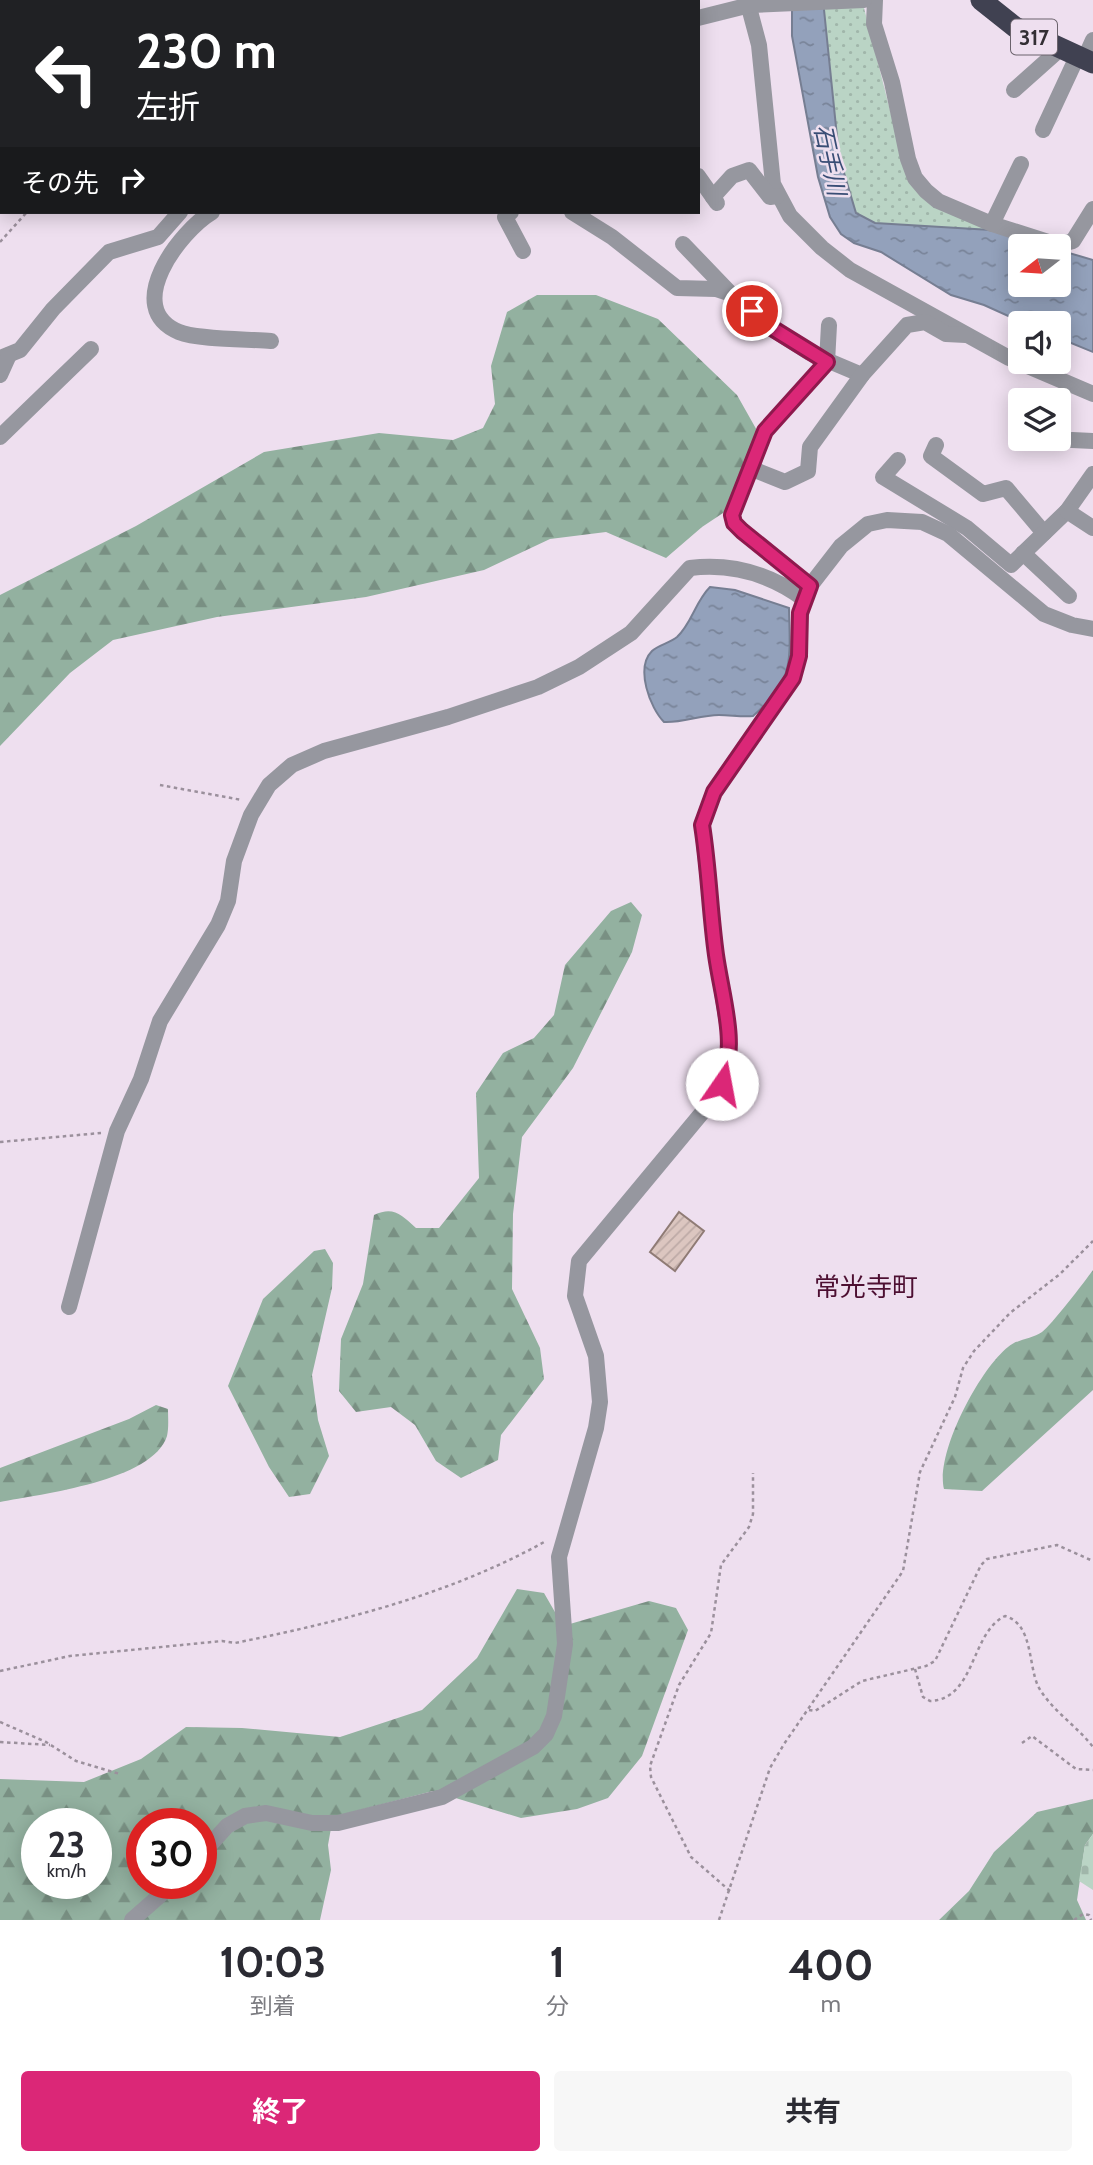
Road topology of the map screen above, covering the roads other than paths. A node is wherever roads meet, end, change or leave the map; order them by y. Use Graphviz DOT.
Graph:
graph roads {
  1 [pos="864,0"];
  2 [pos="875,0"];
  3 [pos="981,0"];
  4 [pos="749,3"];
  5 [pos="700,18"];
  6 [pos="1093,40"];
  7 [pos="1079,57"];
  8 [pos="1014,90"];
  9 [pos="1043,130"];
  10 [pos="1021,163"];
  11 [pos="700,179"];
  12 [pos="777,197"];
  13 [pos="1093,209"];
  14 [pos="178,214"];
  15 [pos="208,214"];
  16 [pos="509,214"];
  17 [pos="575,214"];
  18 [pos="992,224"];
  19 [pos="683,244"];
  20 [pos="523,251"];
  21 [pos="731,294"];
  22 [pos="829,325"];
  23 [pos="972,335"];
  24 [pos="271,341"];
  25 [pos="91,349"];
  26 [pos="4,357"];
  27 [pos="827,362"];
  28 [pos="0,375"];
  29 [pos="862,375"];
  30 [pos="1093,394"];
  31 [pos="0,437"];
  32 [pos="1072,440"];
  33 [pos="1093,441"];
  34 [pos="936,444"];
  35 [pos="898,460"];
  36 [pos="750,468"];
  37 [pos="1093,474"];
  38 [pos="1067,511"];
  39 [pos="1093,528"];
  40 [pos="1044,533"];
  41 [pos="1023,553"];
  42 [pos="807,592"];
  43 [pos="1069,596"];
  44 [pos="1093,629"];
  45 [pos="69,1307"];
  46 [pos="217,1837"];
  47 [pos="156,1899"];
  48 [pos="132,1920"];
  1 -- 4 [label="street"];
  2 -- 18 [label="street"];
  3 -- 7 [label="highway, 317"];
  4 -- 5 [label="street"];
  4 -- 12 [label="street"];
  6 -- 7 [label="street"];
  7 -- 8 [label="street"];
  7 -- 9 [label="street"];
  10 -- 18 [label="street"];
  11 -- 12 [label="street"];
  12 -- 23 [label="street"];
  13 -- 18 [label="street"];
  14 -- 26 [label="street"];
  15 -- 24 [label="street"];
  16 -- 20 [label="street"];
  17 -- 21 [label="street"];
  19 -- 21 [label="street"];
  21 -- 27 [label="street"];
  22 -- 27 [label="street"];
  23 -- 29 [label="street"];
  23 -- 30 [label="street"];
  25 -- 31 [label="street"];
  26 -- 28 [label="street"];
  27 -- 29 [label="street"];
  27 -- 36 [label="street"];
  29 -- 36 [label="street"];
  32 -- 33 [label="street"];
  34 -- 40 [label="street"];
  35 -- 41 [label="street"];
  36 -- 42 [label="street"];
  37 -- 38 [label="street"];
  38 -- 39 [label="street"];
  38 -- 40 [label="street"];
  40 -- 41 [label="street"];
  41 -- 43 [label="street"];
  42 -- 44 [label="street"];
  42 -- 45 [label="street"];
  42 -- 46 [label="street"];
  47 -- 48 [label="street"];
}
